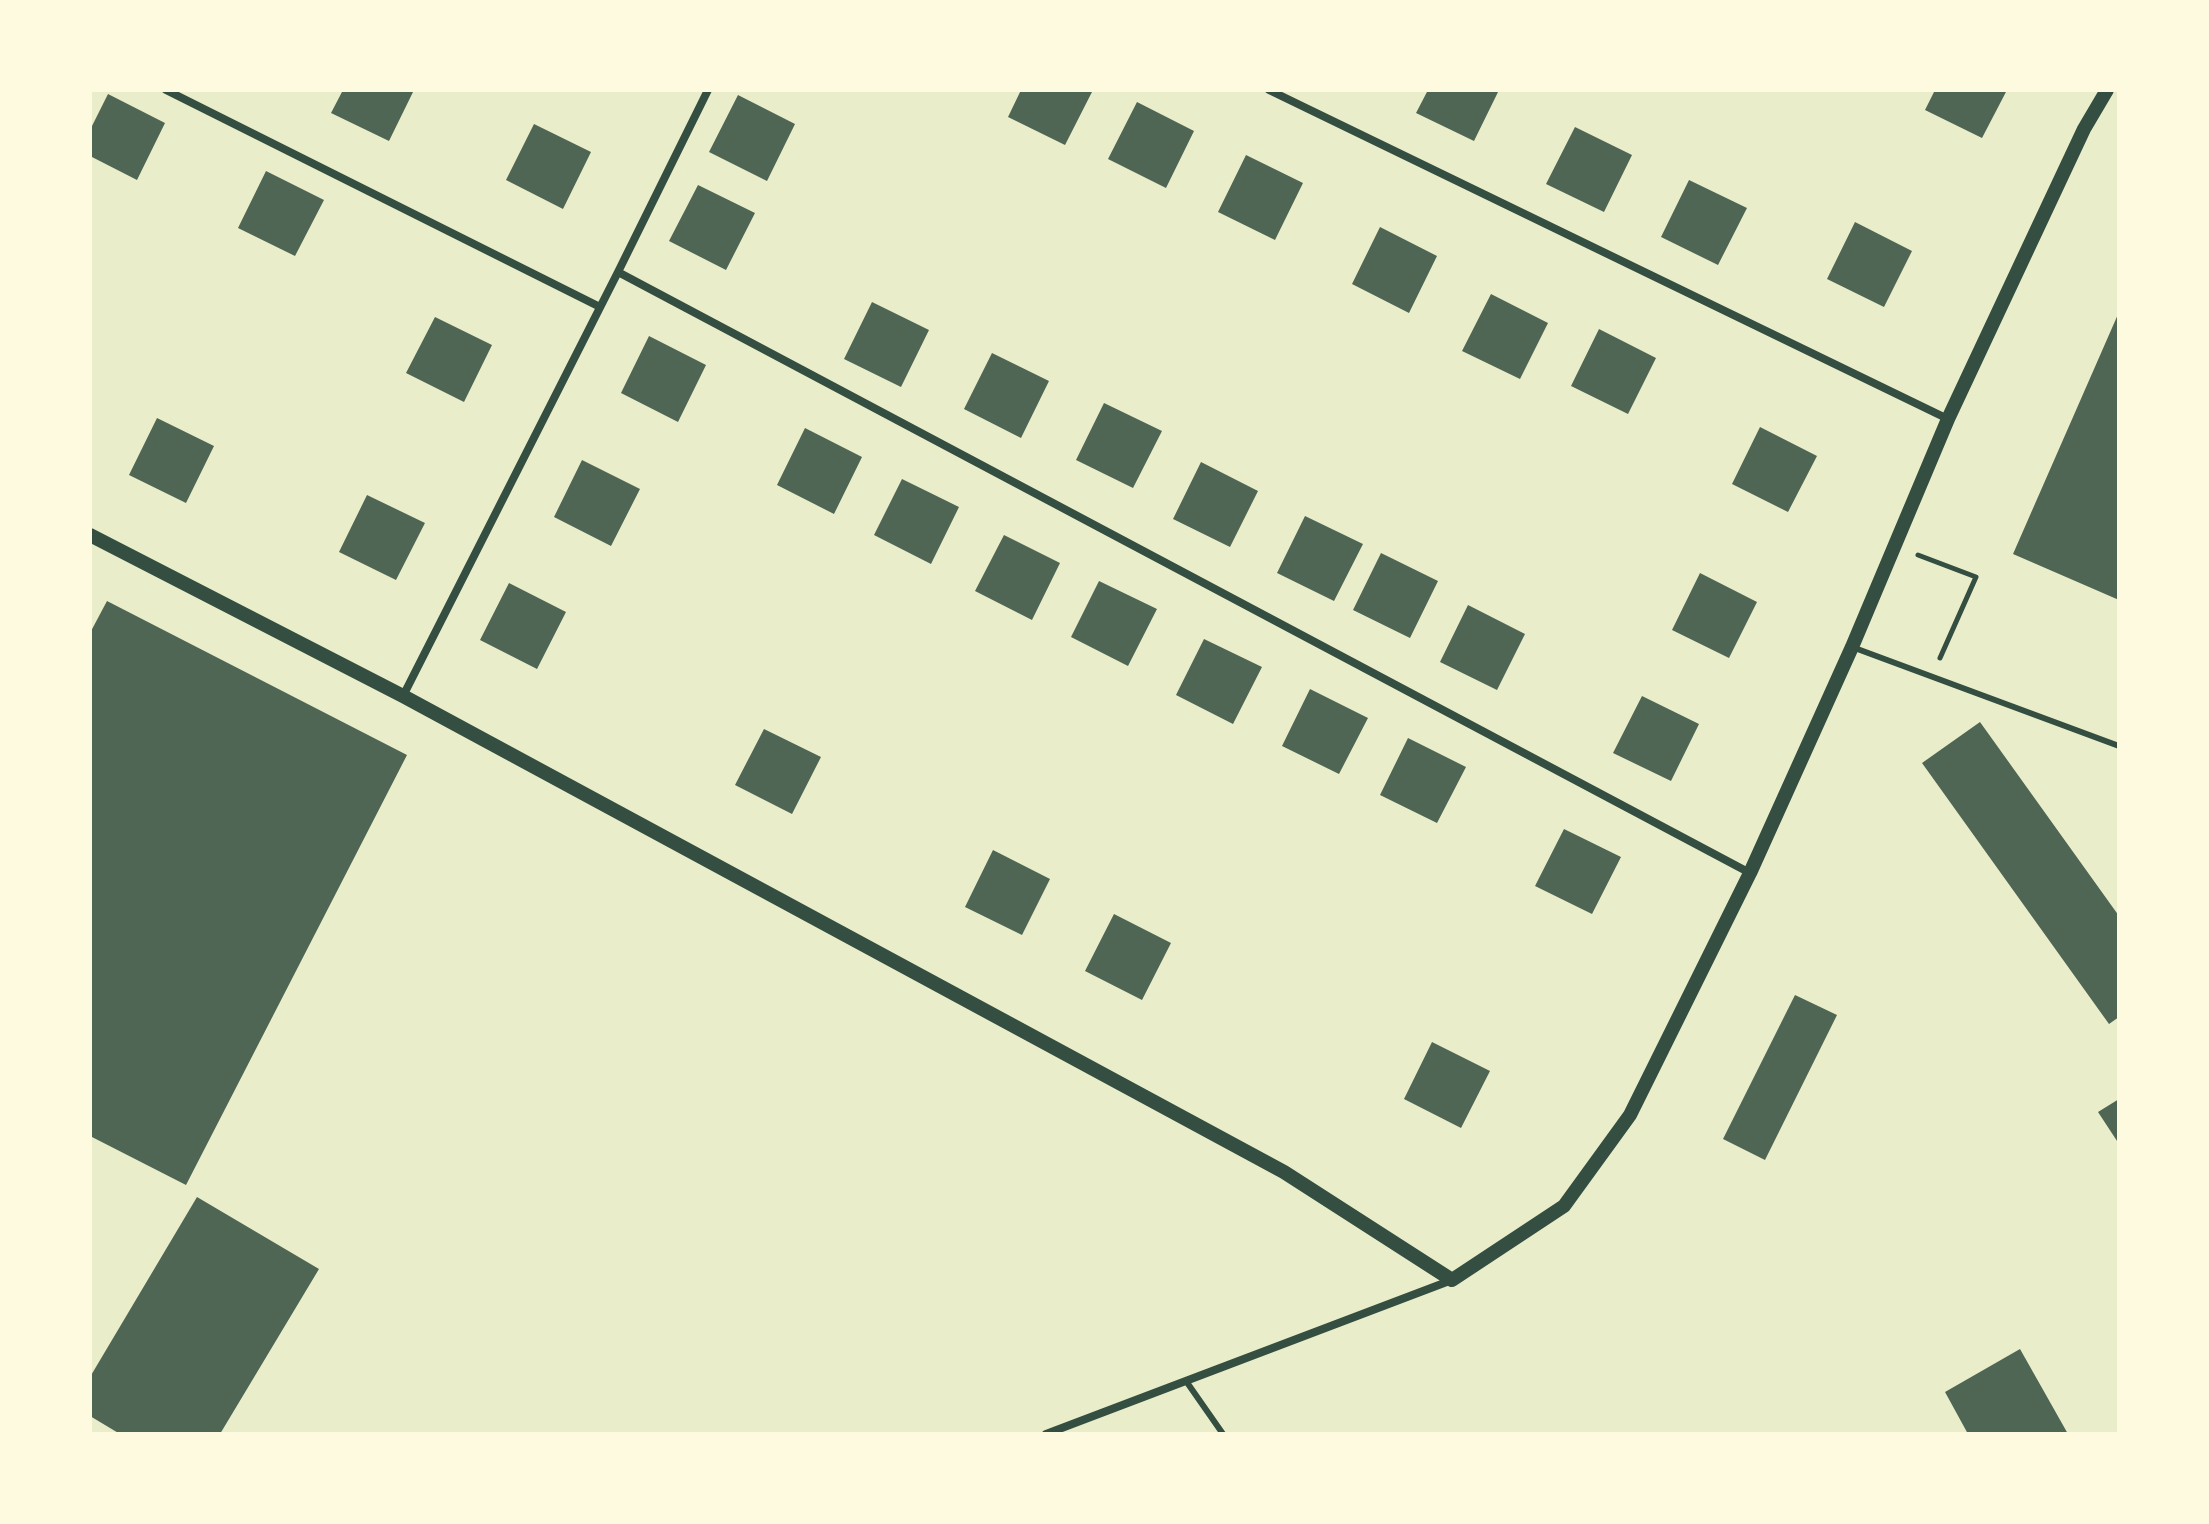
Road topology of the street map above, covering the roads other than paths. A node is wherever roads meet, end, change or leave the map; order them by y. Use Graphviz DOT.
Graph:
graph roads {
  1 [pos="166,90"];
  2 [pos="708,90"];
  3 [pos="1269,90"];
  4 [pos="2107,90"];
  5 [pos="618,272"];
  6 [pos="600,307"];
  7 [pos="1948,419"];
  8 [pos="90,535"];
  9 [pos="1852,647"];
  10 [pos="403,696"];
  11 [pos="2119,746"];
  12 [pos="1750,873"];
  13 [pos="1452,1280"];
  14 [pos="1186,1381"];
  15 [pos="1050,1433"];
  16 [pos="1223,1434"];
  1 -- 6 [label="street"];
  2 -- 5 [label="street"];
  3 -- 7 [label="street"];
  4 -- 7 [label="street"];
  5 -- 6 [label="street"];
  5 -- 12 [label="street"];
  6 -- 10 [label="street"];
  7 -- 9 [label="street"];
  8 -- 10 [label="street"];
  9 -- 11 [label="lane"];
  9 -- 12 [label="street"];
  10 -- 13 [label="street"];
  12 -- 13 [label="street"];
  13 -- 14 [label="street"];
  14 -- 15 [label="street"];
  14 -- 16 [label="lane"];
}
